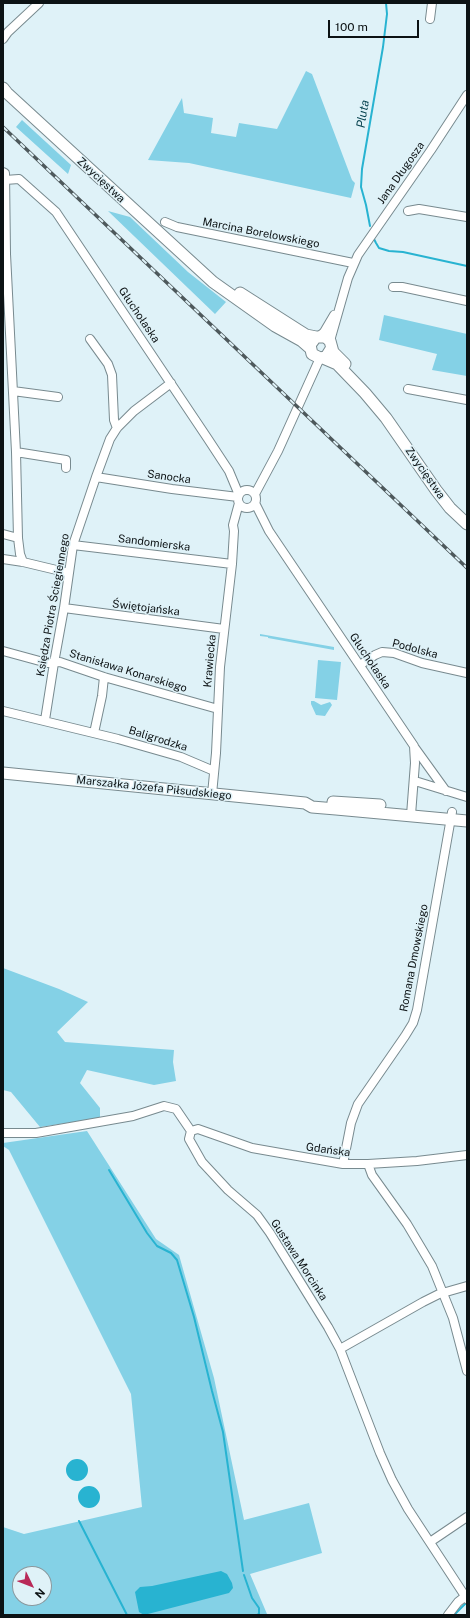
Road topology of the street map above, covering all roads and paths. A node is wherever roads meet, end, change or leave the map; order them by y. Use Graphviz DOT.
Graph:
graph roads {
  1 [pos="39,3"];
  2 [pos="432,3"];
  3 [pos="430,19"];
  4 [pos="6,33"];
  5 [pos="3,39"];
  6 [pos="4,91"];
  7 [pos="467,95"];
  8 [pos="4,176"];
  9 [pos="408,211"];
  10 [pos="467,217"];
  11 [pos="165,222"];
  12 [pos="353,263"];
  13 [pos="196,267"];
  14 [pos="393,287"];
  15 [pos="467,301"];
  16 [pos="340,304"];
  17 [pos="317,337"];
  18 [pos="90,339"];
  19 [pos="331,345"];
  20 [pos="310,348"];
  21 [pos="321,358"];
  22 [pos="171,383"];
  23 [pos="408,389"];
  24 [pos="13,391"];
  25 [pos="58,397"];
  26 [pos="467,400"];
  27 [pos="386,418"];
  28 [pos="117,428"];
  29 [pos="16,452"];
  30 [pos="269,465"];
  31 [pos="66,468"];
  32 [pos="96,476"];
  33 [pos="255,494"];
  34 [pos="242,495"];
  35 [pos="250,506"];
  36 [pos="467,524"];
  37 [pos="234,531"];
  38 [pos="3,534"];
  39 [pos="18,538"];
  40 [pos="73,545"];
  41 [pos="3,559"];
  42 [pos="24,562"];
  43 [pos="232,564"];
  44 [pos="69,573"];
  45 [pos="64,608"];
  46 [pos="224,629"];
  47 [pos="3,651"];
  48 [pos="54,663"];
  49 [pos="360,665"];
  50 [pos="467,673"];
  51 [pos="104,677"];
  52 [pos="218,709"];
  53 [pos="3,711"];
  54 [pos="45,720"];
  55 [pos="94,732"];
  56 [pos="414,746"];
  57 [pos="214,771"];
  58 [pos="3,773"];
  59 [pos="415,781"];
  60 [pos="446,791"];
  61 [pos="212,794"];
  62 [pos="467,797"];
  63 [pos="411,812"];
  64 [pos="467,814"];
  65 [pos="451,815"];
  66 [pos="467,821"];
  67 [pos="191,1131"];
  68 [pos="3,1133"];
  69 [pos="467,1155"];
  70 [pos="343,1164"];
  71 [pos="368,1164"];
  72 [pos="467,1286"];
  73 [pos="444,1293"];
  74 [pos="340,1349"];
  75 [pos="467,1371"];
  76 [pos="467,1517"];
  77 [pos="430,1542"];
  78 [pos="466,1597"];
  79 [pos="448,1615"];
  1 -- 4 [label="street"];
  2 -- 3 [label="street"];
  4 -- 5 [label="street"];
  6 -- 13 [label="main road, Zwycięstwa"];
  7 -- 12 [label="street, Jana Długosza"];
  8 -- 22 [label="street, Głuchołaska"];
  8 -- 24 [label="street"];
  9 -- 10 [label="street"];
  11 -- 12 [label="street, Marcina Borelowskiego"];
  12 -- 16 [label="street"];
  13 -- 17 [label="main road, Zwycięstwa"];
  13 -- 20 [label="main road, Zwycięstwa"];
  14 -- 15 [label="street"];
  16 -- 17 [label="street"];
  16 -- 19 [label="street"];
  17 -- 19 [label="main road"];
  17 -- 20 [label="main road"];
  18 -- 28 [label="street"];
  19 -- 21 [label="main road"];
  19 -- 27 [label="main road, Zwycięstwa"];
  20 -- 21 [label="main road"];
  21 -- 27 [label="main road, Zwycięstwa"];
  21 -- 30 [label="street, Krawiecka"];
  22 -- 28 [label="street, Księdza Piotra Ściegiennego"];
  22 -- 34 [label="street, Głuchołaska"];
  23 -- 26 [label="street"];
  24 -- 25 [label="street"];
  24 -- 29 [label="street"];
  27 -- 36 [label="main road, Zwycięstwa"];
  28 -- 32 [label="street, Księdza Piotra Ściegiennego"];
  29 -- 31 [label="street"];
  29 -- 39 [label="street"];
  30 -- 33 [label="street, Krawiecka"];
  30 -- 34 [label="street, Krawiecka"];
  32 -- 34 [label="street, Sanocka"];
  32 -- 40 [label="street, Księdza Piotra Ściegiennego"];
  33 -- 34 [label="street"];
  33 -- 35 [label="street"];
  34 -- 35 [label="street"];
  34 -- 37 [label="street, Krawiecka"];
  35 -- 37 [label="street, Krawiecka"];
  35 -- 49 [label="street, Głuchołaska"];
  37 -- 43 [label="street, Krawiecka"];
  38 -- 39 [label="street"];
  39 -- 42 [label="street"];
  40 -- 43 [label="street, Sandomierska"];
  40 -- 44 [label="street, Księdza Piotra Ściegiennego"];
  41 -- 42 [label="street"];
  42 -- 44 [label="street"];
  43 -- 46 [label="street, Krawiecka"];
  44 -- 45 [label="street, Księdza Piotra Ściegiennego"];
  45 -- 46 [label="street, Świętojańska"];
  45 -- 48 [label="street, Księdza Piotra Ściegiennego"];
  46 -- 52 [label="street, Krawiecka"];
  47 -- 48 [label="street, Stanisława Konarskiego"];
  48 -- 51 [label="street, Stanisława Konarskiego"];
  48 -- 54 [label="street, Księdza Piotra Ściegiennego"];
  49 -- 50 [label="street, Podolska"];
  49 -- 56 [label="street, Głuchołaska"];
  51 -- 52 [label="street, Stanisława Konarskiego"];
  51 -- 55 [label="street"];
  52 -- 57 [label="street, Krawiecka"];
  53 -- 54 [label="street, Baligrodzka"];
  54 -- 55 [label="street, Baligrodzka"];
  55 -- 57 [label="street, Baligrodzka"];
  56 -- 59 [label="street"];
  56 -- 60 [label="street"];
  57 -- 61 [label="street, Krawiecka"];
  58 -- 61 [label="main road, Marszałka Józefa Piłsudskiego"];
  59 -- 60 [label="street"];
  59 -- 63 [label="street"];
  60 -- 62 [label="street"];
  61 -- 63 [label="main road, Marszałka Józefa Piłsudskiego"];
  63 -- 65 [label="main road, Marszałka Józefa Piłsudskiego"];
  64 -- 65 [label="main road, Marszałka Józefa Piłsudskiego"];
  65 -- 66 [label="main road, Marszałka Józefa Piłsudskiego"];
  65 -- 70 [label="street, Romana Dmowskiego"];
  67 -- 68 [label="street, Gustawa Morcinka"];
  67 -- 70 [label="street, Gdańska"];
  67 -- 74 [label="street, Gustawa Morcinka"];
  69 -- 71 [label="street, Gdańska"];
  70 -- 71 [label="street, Gdańska"];
  71 -- 73 [label="street"];
  72 -- 73 [label="street"];
  73 -- 74 [label="street"];
  73 -- 75 [label="street"];
  74 -- 77 [label="street, Gustawa Morcinka"];
  76 -- 77 [label="street"];
  77 -- 78 [label="street, Gustawa Morcinka"];
  78 -- 79 [label="street, Gustawa Morcinka"];
}
